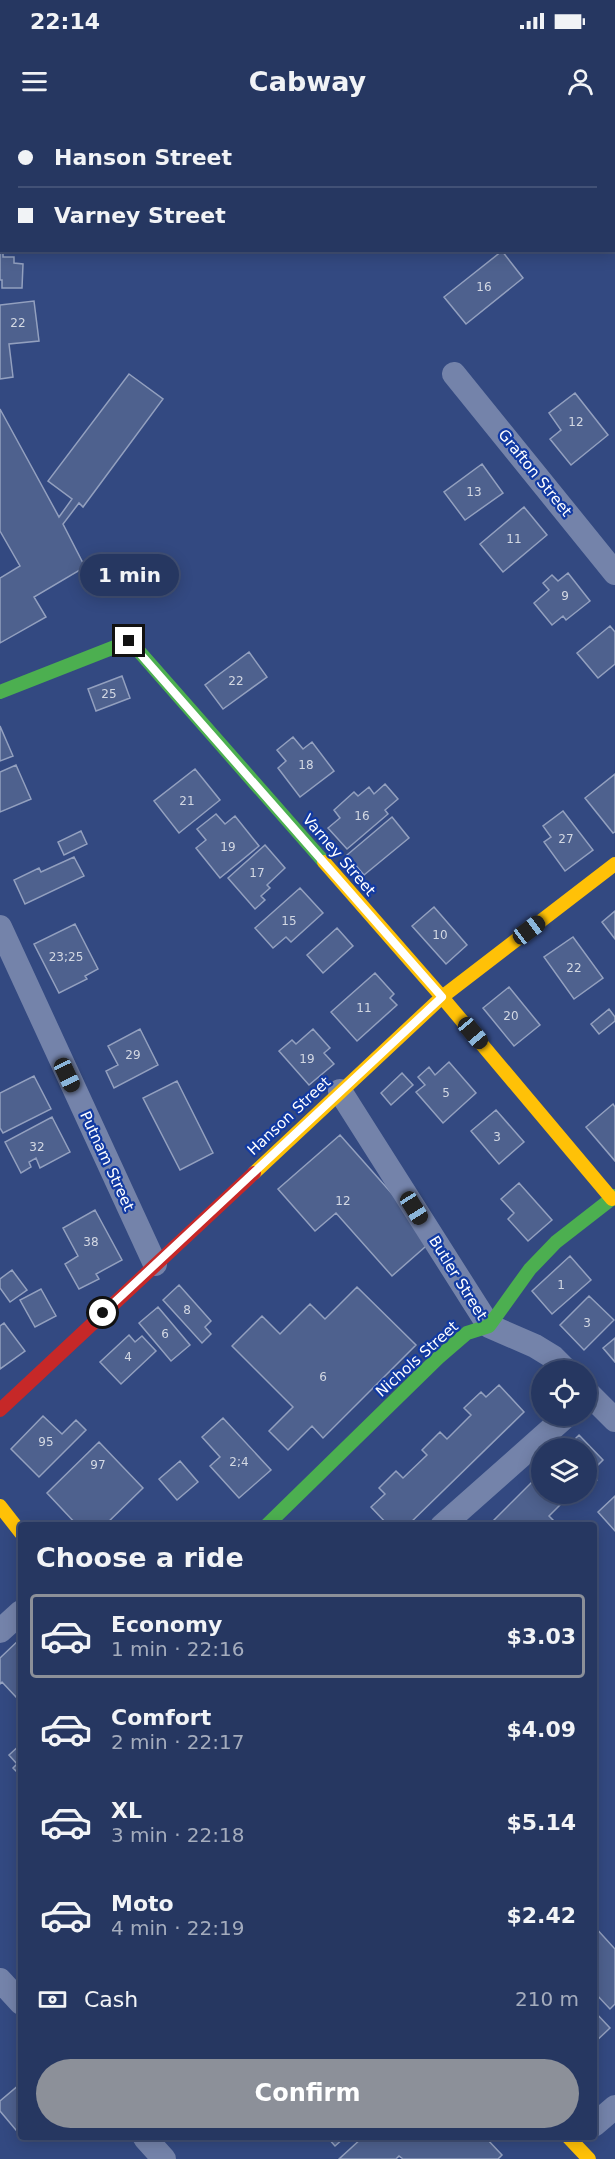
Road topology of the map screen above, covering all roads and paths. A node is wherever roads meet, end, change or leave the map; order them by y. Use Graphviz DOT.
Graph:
graph roads {
  1 [pos="454,374"];
  2 [pos="615,573"];
  3 [pos="0,692"];
  4 [pos="615,864"];
  5 [pos="0,927"];
  6 [pos="442,997"];
  7 [pos="340,1091"];
  8 [pos="613,1197"];
  9 [pos="155,1264"];
  10 [pos="489,1326"];
  11 [pos="556,1360"];
  12 [pos="597,1403"];
  13 [pos="0,1410"];
  14 [pos="615,1420"];
  15 [pos="555,1426"];
  16 [pos="0,1506"];
  17 [pos="270,1522"];
  18 [pos="447,1522"];
  19 [pos="18,1529"];
  20 [pos="18,1615"];
  21 [pos="0,1630"];
  22 [pos="0,1980"];
  23 [pos="18,2000"];
  24 [pos="615,2107"];
  25 [pos="597,2122"];
  26 [pos="147,2140"];
  27 [pos="573,2140"];
  28 [pos="164,2159"];
  29 [pos="589,2159"];
  1 -- 2 [label="street, Grafton Street"];
  3 -- 6 [label="street, Varney Street"];
  4 -- 6 [label="street, Hanson Street"];
  5 -- 9 [label="street, Putnam Street"];
  6 -- 7 [label="street, Hanson Street"];
  6 -- 8 [label="street, Varney Street"];
  7 -- 9 [label="street, Hanson Street"];
  7 -- 10 [label="street, Butler Street"];
  8 -- 10 [label="street"];
  9 -- 13 [label="street, Hanson Street"];
  10 -- 11 [label="street, Butler Street"];
  10 -- 17 [label="street, Nichols Street"];
  12 -- 14 [label="street"];
  15 -- 18 [label="street"];
  16 -- 19 [label="street"];
  20 -- 21 [label="street"];
  22 -- 23 [label="street"];
  24 -- 25 [label="street"];
  26 -- 28 [label="street"];
  27 -- 29 [label="street"];
}
